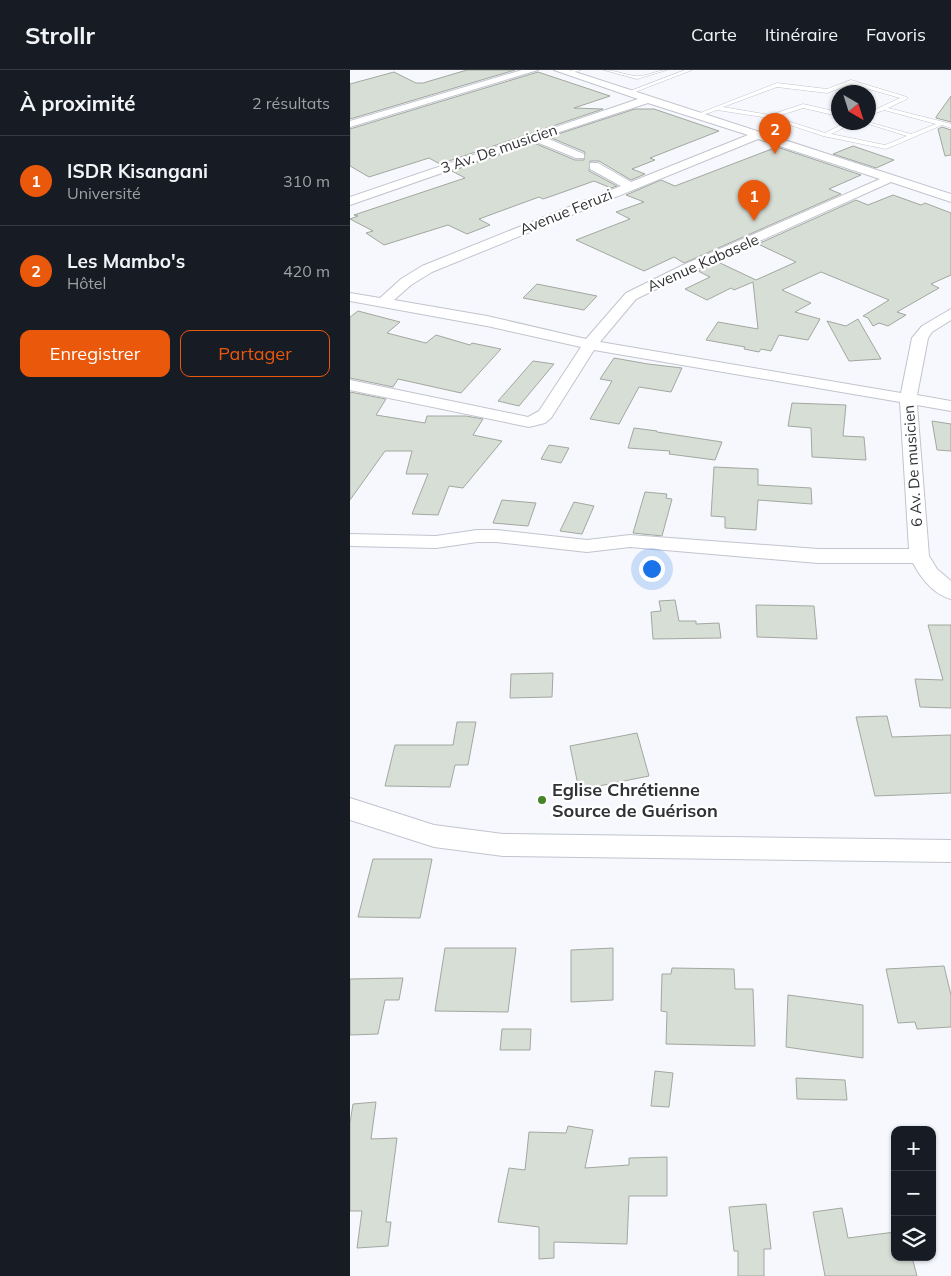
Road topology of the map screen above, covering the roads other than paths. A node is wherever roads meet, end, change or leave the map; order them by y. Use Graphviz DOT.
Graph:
graph roads {
  1 [pos="533,70"];
  2 [pos="606,70"];
  3 [pos="665,70"];
  4 [pos="690,70"];
  5 [pos="568,71"];
  6 [pos="628,92"];
  7 [pos="649,99"];
  8 [pos="715,108"];
  9 [pos="883,108"];
  10 [pos="876,111"];
  11 [pos="831,112"];
  12 [pos="698,115"];
  13 [pos="770,117"];
  14 [pos="942,123"];
  15 [pos="350,124"];
  16 [pos="876,126"];
  17 [pos="951,126"];
  18 [pos="836,130"];
  19 [pos="758,135"];
  20 [pos="825,135"];
  21 [pos="912,136"];
  22 [pos="534,137"];
  23 [pos="580,156"];
  24 [pos="594,166"];
  25 [pos="889,179"];
  26 [pos="631,187"];
  27 [pos="951,198"];
  28 [pos="350,201"];
  29 [pos="350,297"];
  30 [pos="382,304"];
  31 [pos="951,314"];
  32 [pos="590,345"];
  33 [pos="350,385"];
  34 [pos="908,400"];
  35 [pos="951,406"];
  36 [pos="350,540"];
  37 [pos="919,556"];
  38 [pos="951,592"];
  39 [pos="350,809"];
  40 [pos="951,850"];
  1 -- 15 [label="street"];
  2 -- 3 [label="lane"];
  4 -- 6 [label="lane"];
  5 -- 6 [label="street"];
  6 -- 7 [label="street"];
  7 -- 12 [label="street"];
  7 -- 22 [label="street, 3 Av. De musicien"];
  8 -- 9 [label="lane"];
  8 -- 12 [label="lane"];
  8 -- 13 [label="lane"];
  9 -- 10 [label="lane"];
  9 -- 14 [label="lane"];
  11 -- 13 [label="lane"];
  12 -- 19 [label="street"];
  13 -- 20 [label="lane"];
  14 -- 17 [label="lane"];
  14 -- 21 [label="lane"];
  16 -- 21 [label="lane"];
  18 -- 20 [label="lane"];
  19 -- 25 [label="street"];
  19 -- 26 [label="street, Avenue Feruzi"];
  20 -- 21 [label="lane"];
  22 -- 23 [label="street"];
  22 -- 28 [label="street, 3 Av. De musicien"];
  24 -- 26 [label="street"];
  25 -- 27 [label="street"];
  25 -- 32 [label="street, Avenue Kabasele"];
  26 -- 30 [label="street, Avenue Feruzi"];
  29 -- 30 [label="street"];
  30 -- 32 [label="street"];
  31 -- 34 [label="street, 6 Av. De musicien"];
  32 -- 33 [label="street, Avenue Kabasele"];
  32 -- 34 [label="street"];
  34 -- 35 [label="street"];
  34 -- 37 [label="street, 6 Av. De musicien"];
  36 -- 37 [label="street"];
  37 -- 38 [label="street, 6 Av. De musicien"];
  39 -- 40 [label="street"];
}
